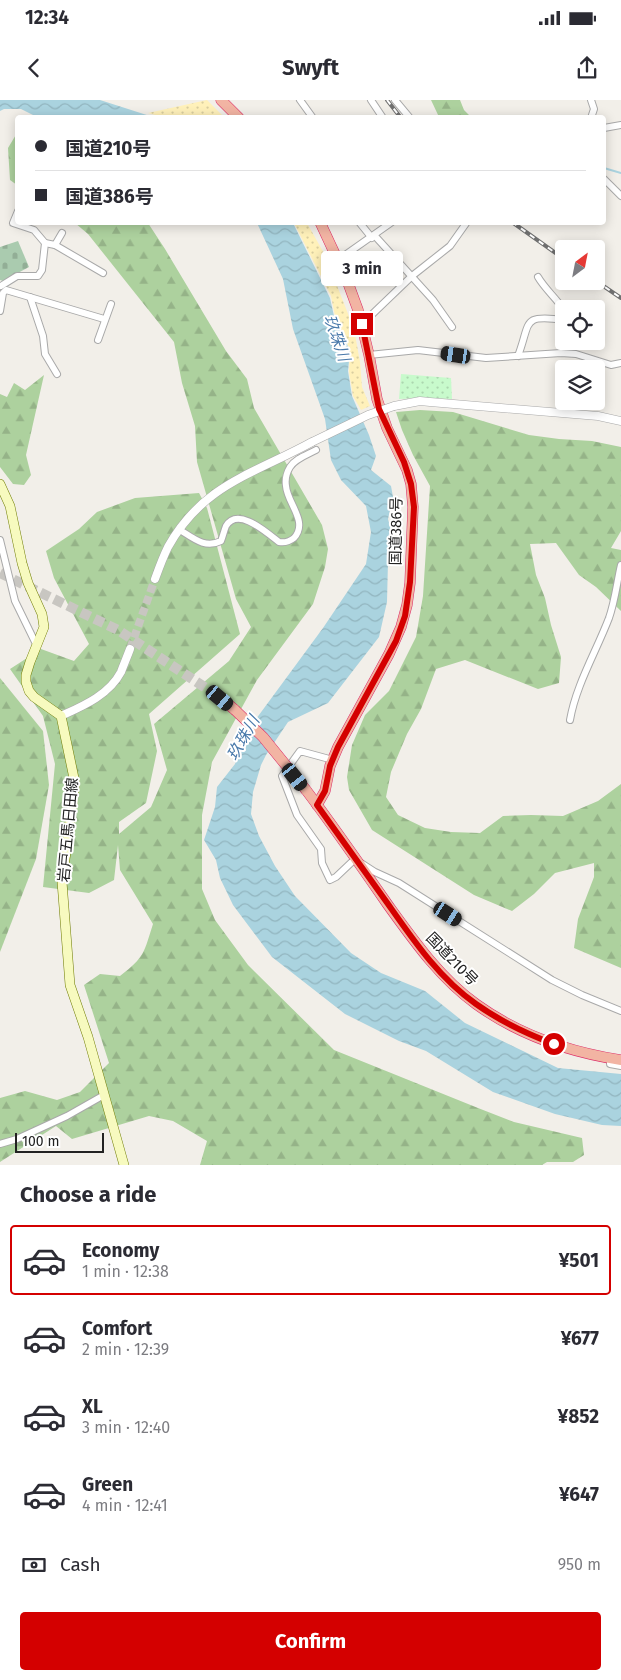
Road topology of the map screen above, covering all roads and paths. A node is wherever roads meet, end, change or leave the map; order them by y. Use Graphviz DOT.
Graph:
graph roads {
  1 [pos="221,100"];
  2 [pos="300,100"];
  3 [pos="371,100"];
  4 [pos="395,100"];
  5 [pos="591,100"];
  6 [pos="236,115"];
  7 [pos="311,115"];
  8 [pos="382,115"];
  9 [pos="408,115"];
  10 [pos="592,115"];
  11 [pos="621,125"];
  12 [pos="606,128"];
  13 [pos="606,181"];
  14 [pos="621,196"];
  15 [pos="19,225"];
  16 [pos="321,225"];
  17 [pos="362,225"];
  18 [pos="388,225"];
  19 [pos="465,225"];
  20 [pos="62,233"];
  21 [pos="373,237"];
  22 [pos="45,243"];
  23 [pos="55,245"];
  24 [pos="338,260"];
  25 [pos="103,272"];
  26 [pos="412,276"];
  27 [pos="538,277"];
  28 [pos="3,287"];
  29 [pos="30,297"];
  30 [pos="557,300"];
  31 [pos="111,304"];
  32 [pos="0,311"];
  33 [pos="104,319"];
  34 [pos="555,319"];
  35 [pos="362,324"];
  36 [pos="452,327"];
  37 [pos="98,340"];
  38 [pos="369,355"];
  39 [pos="518,356"];
  40 [pos="621,363"];
  41 [pos="57,374"];
  42 [pos="621,421"];
  43 [pos="316,450"];
  44 [pos="0,484"];
  45 [pos="180,530"];
  46 [pos="0,540"];
  47 [pos="621,565"];
  48 [pos="155,579"];
  49 [pos="36,644"];
  50 [pos="130,649"];
  51 [pos="220,698"];
  52 [pos="61,716"];
  53 [pos="570,720"];
  54 [pos="333,760"];
  55 [pos="317,805"];
  56 [pos="355,859"];
  57 [pos="621,1011"];
  58 [pos="616,1059"];
  59 [pos="621,1066"];
  60 [pos="104,1095"];
  61 [pos="0,1144"];
  62 [pos="124,1165"];
  1 -- 6 [label="highway"];
  2 -- 7 [label="street"];
  3 -- 8 [label="street"];
  4 -- 9 [label="street"];
  5 -- 10 [label="street"];
  11 -- 12 [label="street"];
  13 -- 14 [label="street"];
  15 -- 22 [label="street"];
  16 -- 24 [label="highway, 国道386号"];
  17 -- 21 [label="street"];
  18 -- 21 [label="street"];
  19 -- 26 [label="street"];
  20 -- 23 [label="street"];
  21 -- 24 [label="street"];
  21 -- 26 [label="street"];
  22 -- 23 [label="street"];
  22 -- 28 [label="street"];
  23 -- 25 [label="street"];
  24 -- 35 [label="highway, 国道386号"];
  26 -- 35 [label="street"];
  26 -- 36 [label="street"];
  27 -- 30 [label="street"];
  28 -- 29 [label="street"];
  28 -- 32 [label="street"];
  29 -- 33 [label="street"];
  29 -- 41 [label="street"];
  31 -- 33 [label="street"];
  33 -- 37 [label="street"];
  34 -- 39 [label="street"];
  35 -- 38 [label="highway, 国道386号"];
  38 -- 39 [label="street"];
  38 -- 54 [label="highway, 国道386号"];
  39 -- 40 [label="street"];
  42 -- 45 [label="street, bridge"];
  43 -- 45 [label="street"];
  44 -- 49 [label="main road"];
  45 -- 48 [label="street"];
  46 -- 49 [label="street"];
  47 -- 53 [label="street"];
  49 -- 52 [label="main road"];
  50 -- 52 [label="street"];
  51 -- 55 [label="highway, 国道210号, bridge"];
  52 -- 60 [label="main road, 岩戸五馬日田線"];
  54 -- 55 [label="highway, 国道386号"];
  54 -- 56 [label="street"];
  55 -- 56 [label="highway, 国道210号"];
  56 -- 57 [label="street"];
  56 -- 58 [label="highway, 国道210号"];
  58 -- 59 [label="street"];
  60 -- 61 [label="street"];
  60 -- 62 [label="main road, 岩戸五馬日田線"];
}
